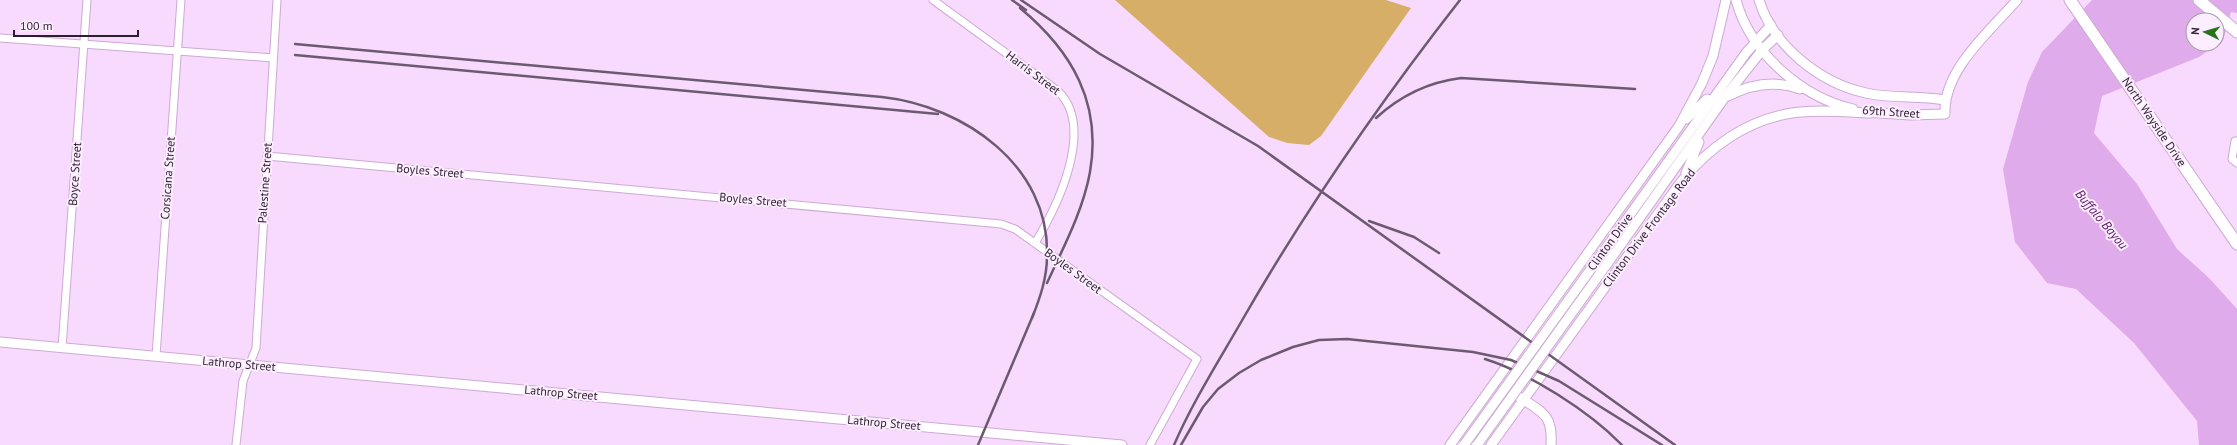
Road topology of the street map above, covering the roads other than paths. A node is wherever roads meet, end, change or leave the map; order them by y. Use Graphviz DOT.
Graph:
graph roads {
  1 [pos="87,0"];
  2 [pos="181,0"];
  3 [pos="278,0"];
  4 [pos="933,0"];
  5 [pos="1726,0"];
  6 [pos="1736,0"];
  7 [pos="1759,0"];
  8 [pos="2017,0"];
  9 [pos="2070,0"];
  10 [pos="2199,0"];
  11 [pos="1771,25"];
  12 [pos="2237,32"];
  13 [pos="1778,35"];
  14 [pos="0,38"];
  15 [pos="1756,39"];
  16 [pos="84,44"];
  17 [pos="1763,49"];
  18 [pos="177,50"];
  19 [pos="273,58"];
  20 [pos="1725,82"];
  21 [pos="1808,91"];
  22 [pos="1725,97"];
  23 [pos="1945,100"];
  24 [pos="1871,113"];
  25 [pos="1712,116"];
  26 [pos="1679,126"];
  27 [pos="2236,141"];
  28 [pos="267,156"];
  29 [pos="2237,163"];
  30 [pos="1681,182"];
  31 [pos="2236,243"];
  32 [pos="1035,244"];
  33 [pos="0,342"];
  34 [pos="62,348"];
  35 [pos="156,356"];
  36 [pos="249,365"];
  37 [pos="1496,380"];
  38 [pos="1523,400"];
  39 [pos="236,445"];
  40 [pos="1122,445"];
  41 [pos="1150,445"];
  42 [pos="1450,445"];
  43 [pos="1464,445"];
  44 [pos="1477,445"];
  45 [pos="1491,445"];
  46 [pos="1551,445"];
  1 -- 16 [label="street, Boyce Street"];
  2 -- 18 [label="street, Corsicana Street"];
  3 -- 19 [label="street, Palestine Street"];
  4 -- 32 [label="street, Harris Street"];
  5 -- 26 [label="street"];
  6 -- 15 [label="street"];
  7 -- 11 [label="street"];
  8 -- 23 [label="street"];
  9 -- 31 [label="main road, North Wayside Drive"];
  10 -- 12 [label="main road"];
  11 -- 13 [label="street"];
  11 -- 15 [label="street, Clinton Drive"];
  13 -- 17 [label="street, Clinton Drive"];
  13 -- 23 [label="street, 69th Street"];
  14 -- 16 [label="street"];
  15 -- 17 [label="street"];
  15 -- 20 [label="street, Clinton Drive"];
  16 -- 18 [label="street"];
  16 -- 34 [label="street, Boyce Street"];
  17 -- 21 [label="street, 69th Street"];
  17 -- 22 [label="street, Clinton Drive"];
  18 -- 19 [label="street"];
  18 -- 35 [label="street, Corsicana Street"];
  19 -- 28 [label="street, Palestine Street"];
  20 -- 26 [label="street"];
  20 -- 43 [label="street, Clinton Drive, bridge"];
  21 -- 22 [label="street"];
  21 -- 24 [label="street, 69th Street"];
  22 -- 25 [label="street, Clinton Drive"];
  23 -- 24 [label="street, 69th Street"];
  24 -- 30 [label="street, Clinton Drive Frontage Road"];
  25 -- 30 [label="street"];
  25 -- 44 [label="street, Clinton Drive, bridge"];
  26 -- 37 [label="street"];
  27 -- 29 [label="street"];
  28 -- 32 [label="street, Boyles Street"];
  28 -- 36 [label="street, Palestine Street"];
  30 -- 38 [label="street, Clinton Drive Frontage Road"];
  32 -- 41 [label="street, Boyles Street"];
  33 -- 34 [label="street, Lathrop Street"];
  34 -- 35 [label="street, Lathrop Street"];
  35 -- 36 [label="street, Lathrop Street"];
  36 -- 39 [label="street, Palestine Street"];
  36 -- 40 [label="street, Lathrop Street"];
  37 -- 38 [label="street"];
  37 -- 42 [label="street"];
  38 -- 45 [label="street, Clinton Drive Frontage Road"];
  38 -- 46 [label="street"];
}
